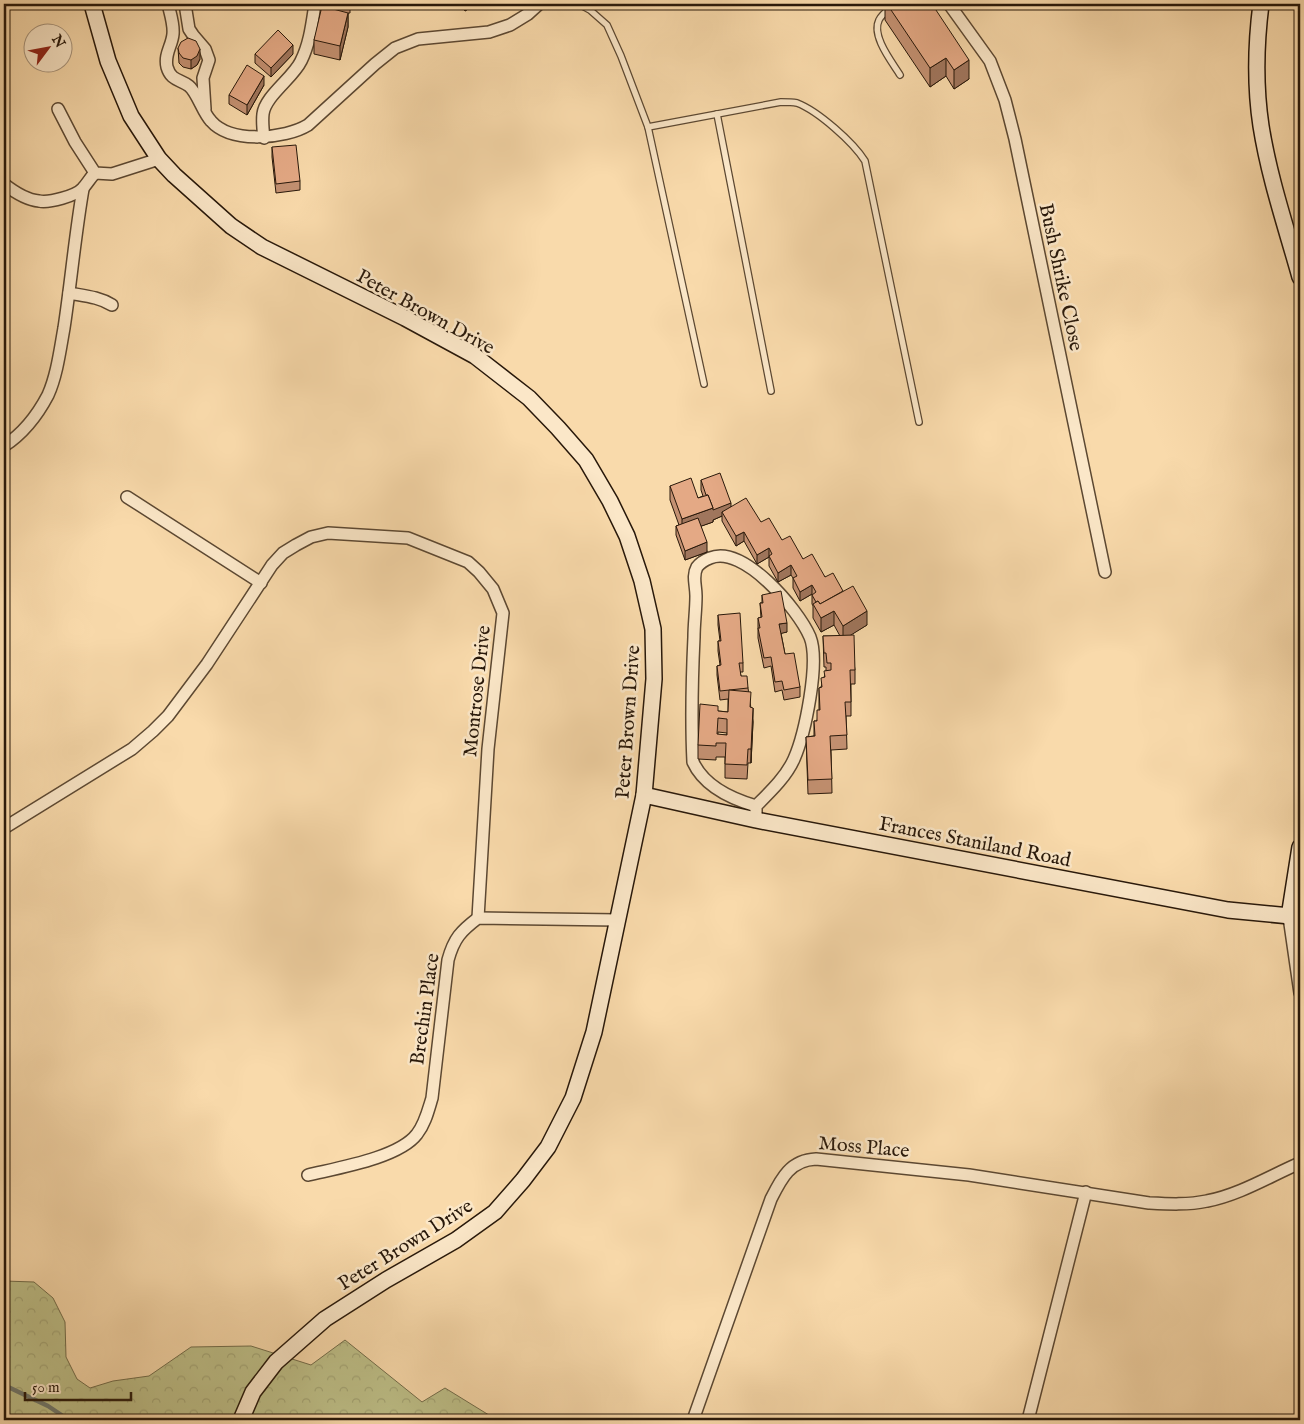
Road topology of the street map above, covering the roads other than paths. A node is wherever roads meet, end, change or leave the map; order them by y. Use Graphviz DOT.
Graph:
graph roads {
  1 [pos="92,4"];
  2 [pos="168,4"];
  3 [pos="185,4"];
  4 [pos="315,4"];
  5 [pos="539,4"];
  6 [pos="579,4"];
  7 [pos="896,4"];
  8 [pos="949,4"];
  9 [pos="1261,4"];
  10 [pos="900,75"];
  11 [pos="58,110"];
  12 [pos="206,113"];
  13 [pos="717,114"];
  14 [pos="648,127"];
  15 [pos="264,138"];
  16 [pos="159,159"];
  17 [pos="95,172"];
  18 [pos="4,184"];
  19 [pos="83,189"];
  20 [pos="1300,277"];
  21 [pos="70,293"];
  22 [pos="112,305"];
  23 [pos="704,384"];
  24 [pos="771,391"];
  25 [pos="919,422"];
  26 [pos="4,446"];
  27 [pos="127,497"];
  28 [pos="1105,572"];
  29 [pos="261,583"];
  30 [pos="644,795"];
  31 [pos="756,813"];
  32 [pos="4,828"];
  33 [pos="1300,847"];
  34 [pos="1294,917"];
  35 [pos="478,918"];
  36 [pos="618,920"];
  37 [pos="1300,993"];
  38 [pos="1300,1163"];
  39 [pos="308,1175"];
  40 [pos="1086,1192"];
  41 [pos="241,1420"];
  42 [pos="693,1420"];
  43 [pos="1028,1420"];
  1 -- 16 [label="street, Peter Brown Drive"];
  2 -- 12 [label="street"];
  3 -- 12 [label="street"];
  4 -- 15 [label="street"];
  5 -- 15 [label="street"];
  6 -- 14 [label="lane"];
  7 -- 10 [label="lane"];
  8 -- 28 [label="street, Bush Shrike Close"];
  9 -- 20 [label="street"];
  11 -- 17 [label="street"];
  12 -- 15 [label="street"];
  13 -- 14 [label="lane"];
  13 -- 24 [label="lane"];
  13 -- 25 [label="lane"];
  14 -- 23 [label="lane"];
  16 -- 17 [label="street"];
  16 -- 30 [label="street, Peter Brown Drive"];
  17 -- 19 [label="street"];
  18 -- 19 [label="street"];
  19 -- 21 [label="street"];
  21 -- 22 [label="street"];
  21 -- 26 [label="street"];
  27 -- 29 [label="street"];
  29 -- 32 [label="street, Montrose Drive"];
  29 -- 35 [label="street, Montrose Drive"];
  30 -- 31 [label="street, Frances Staniland Road"];
  30 -- 36 [label="street, Peter Brown Drive"];
  31 -- 31 [label="street"];
  31 -- 34 [label="street, Frances Staniland Road"];
  33 -- 34 [label="street"];
  34 -- 37 [label="street"];
  35 -- 36 [label="street"];
  35 -- 39 [label="street, Brechin Place"];
  36 -- 41 [label="street, Peter Brown Drive"];
  38 -- 40 [label="street, Moss Place"];
  40 -- 42 [label="street, Moss Place"];
  40 -- 43 [label="street"];
}
